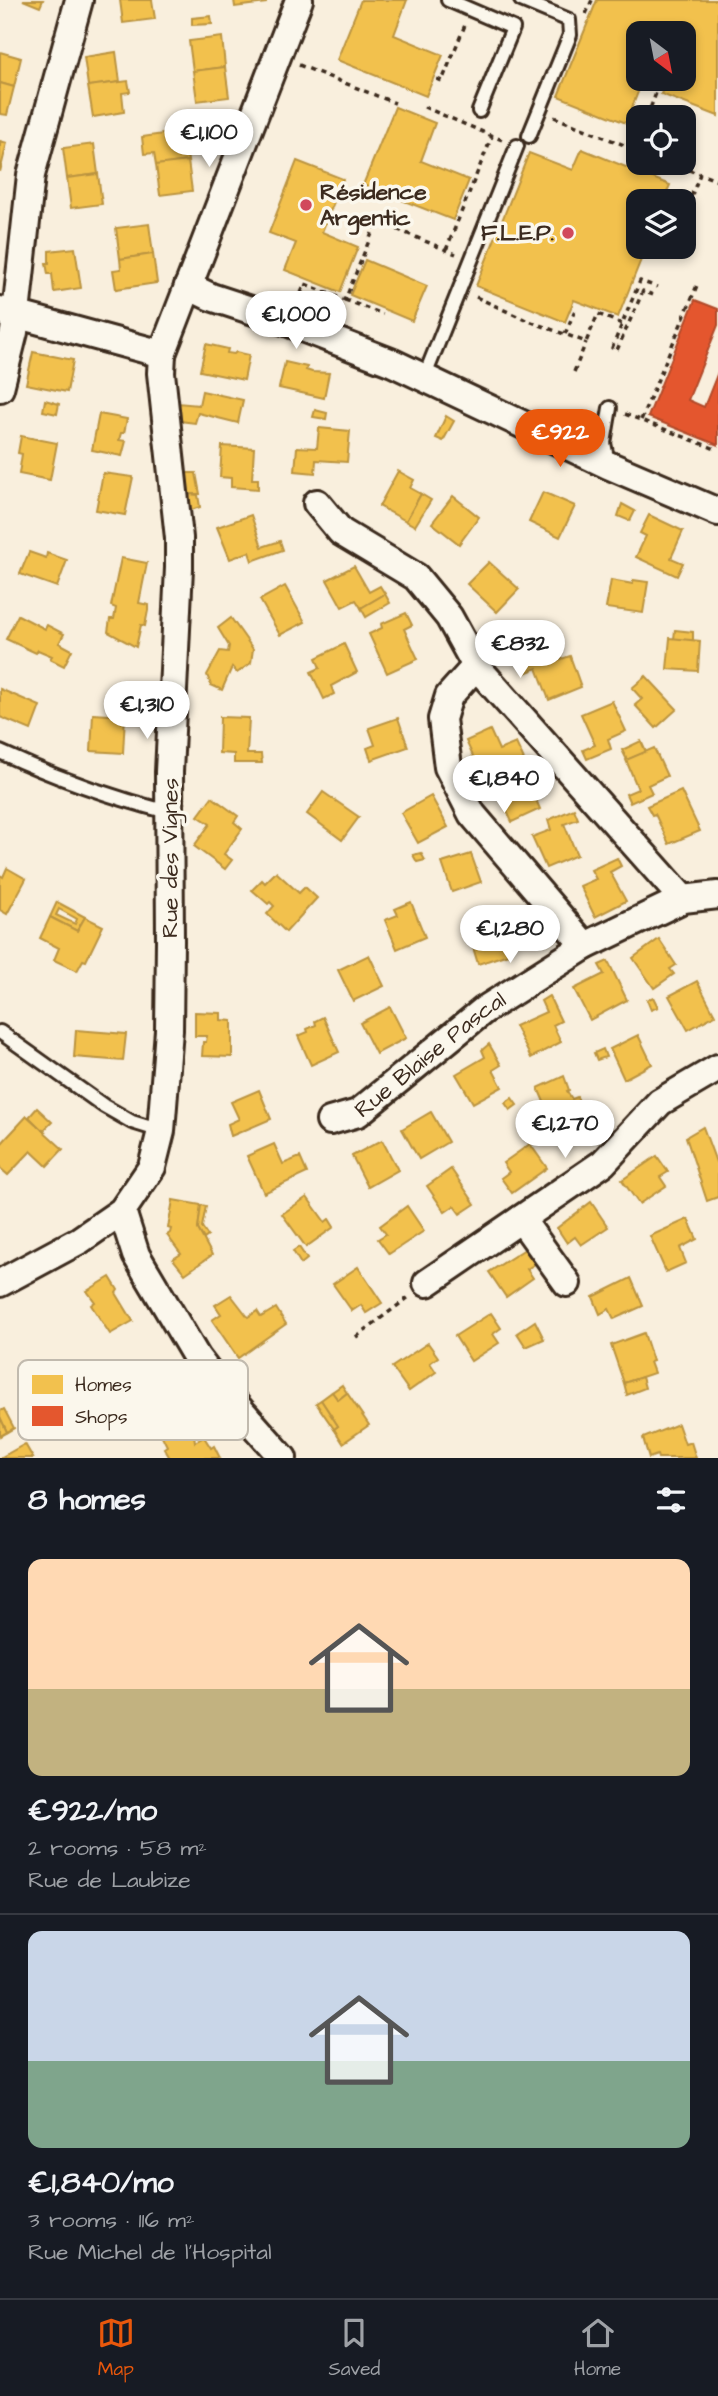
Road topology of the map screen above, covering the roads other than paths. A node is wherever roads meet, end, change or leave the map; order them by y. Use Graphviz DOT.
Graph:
graph roads {
  1 [pos="79,0"];
  2 [pos="299,0"];
  3 [pos="448,0"];
  4 [pos="521,0"];
  5 [pos="479,111"];
  6 [pos="529,136"];
  7 [pos="517,146"];
  8 [pos="188,286"];
  9 [pos="8,312"];
  10 [pos="162,354"];
  11 [pos="424,379"];
  12 [pos="0,388"];
  13 [pos="610,408"];
  14 [pos="608,465"];
  15 [pos="317,503"];
  16 [pos="718,512"];
  17 [pos="476,666"];
  18 [pos="0,752"];
  19 [pos="168,812"];
  20 [pos="718,895"];
  21 [pos="683,899"];
  22 [pos="585,946"];
  23 [pos="0,1032"];
  24 [pos="718,1068"];
  25 [pos="330,1121"];
  26 [pos="162,1131"];
  27 [pos="122,1211"];
  28 [pos="521,1219"];
  29 [pos="0,1283"];
  30 [pos="427,1283"];
  31 [pos="567,1283"];
  32 [pos="199,1360"];
  33 [pos="248,1418"];
  34 [pos="284,1458"];
  1 -- 9 [label="street"];
  2 -- 8 [label="street"];
  3 -- 5 [label="lane"];
  4 -- 6 [label="lane"];
  7 -- 11 [label="lane"];
  8 -- 10 [label="street"];
  8 -- 11 [label="street"];
  9 -- 10 [label="street"];
  9 -- 12 [label="street"];
  10 -- 19 [label="street, Rue des Vignes"];
  11 -- 14 [label="street"];
  13 -- 14 [label="lane"];
  14 -- 16 [label="street"];
  15 -- 17 [label="street"];
  17 -- 21 [label="street"];
  17 -- 22 [label="street"];
  18 -- 19 [label="lane"];
  19 -- 26 [label="street, Rue des Vignes"];
  20 -- 21 [label="street, Rue Blaise Pascal"];
  21 -- 22 [label="street, Rue Blaise Pascal"];
  22 -- 25 [label="street, Rue Blaise Pascal"];
  23 -- 26 [label="lane"];
  24 -- 28 [label="street"];
  26 -- 27 [label="street, Rue des Vignes"];
  27 -- 29 [label="street, Rue des Vignes"];
  27 -- 32 [label="street"];
  28 -- 30 [label="street"];
  28 -- 31 [label="street"];
  33 -- 34 [label="street"];
}
